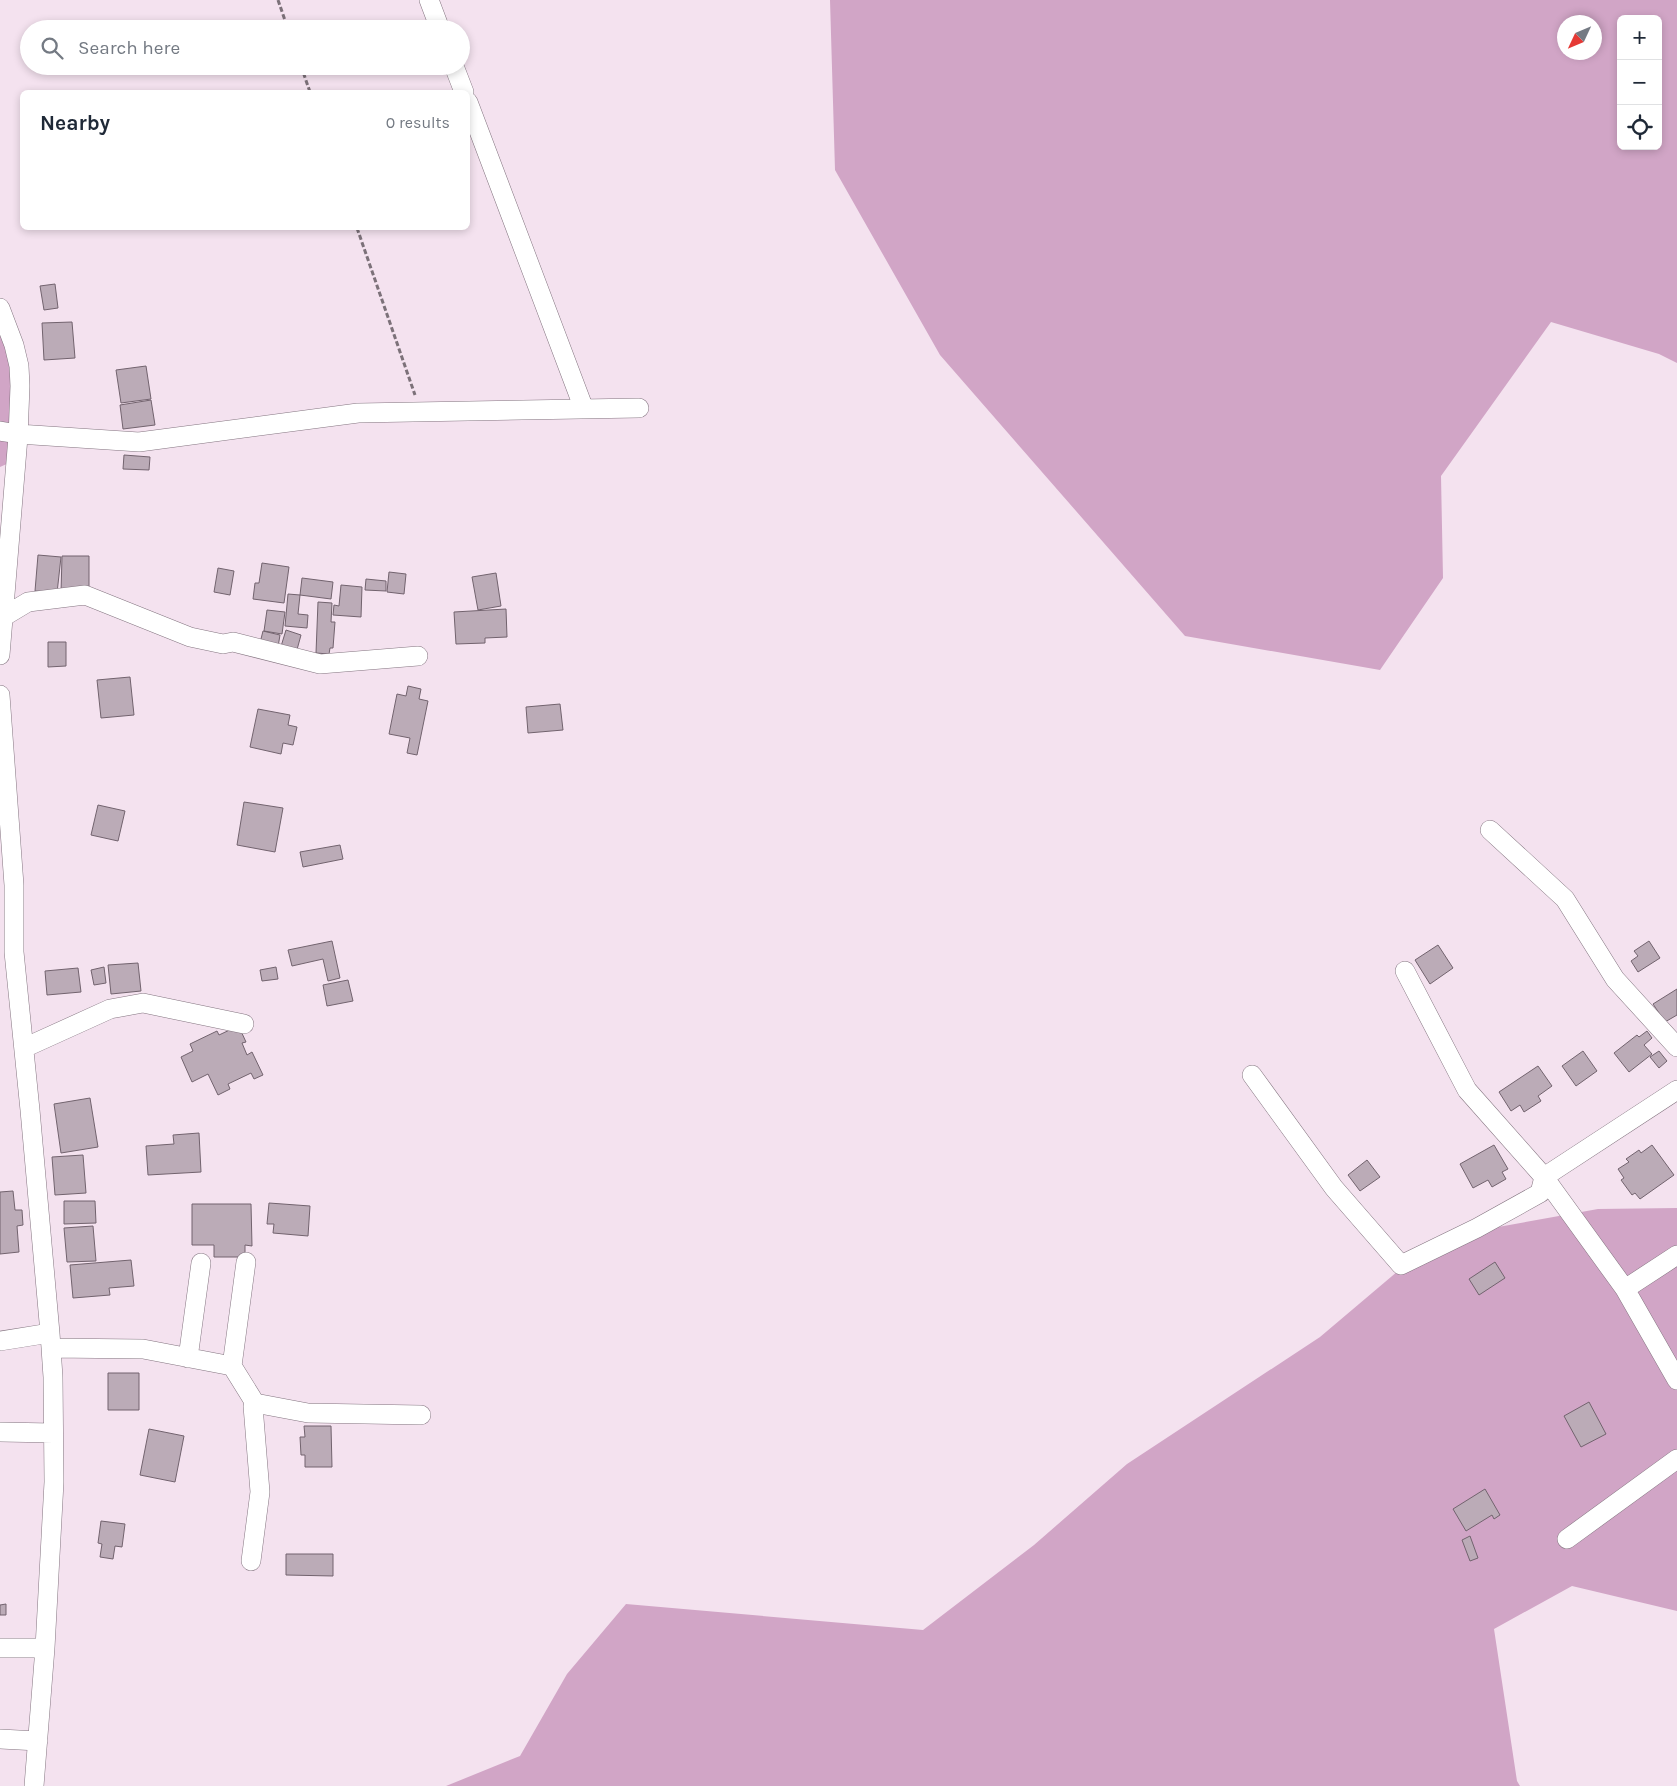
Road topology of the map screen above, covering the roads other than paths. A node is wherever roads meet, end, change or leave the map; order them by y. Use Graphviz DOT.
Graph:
graph roads {
  1 [pos="429,0"];
  2 [pos="437,20"];
  3 [pos="457,75"];
  4 [pos="463,90"];
  5 [pos="470,107"];
  6 [pos="0,308"];
  7 [pos="639,408"];
  8 [pos="584,409"];
  9 [pos="9,432"];
  10 [pos="3,617"];
  11 [pos="0,655"];
  12 [pos="418,656"];
  13 [pos="0,695"];
  14 [pos="1490,830"];
  15 [pos="1405,971"];
  16 [pos="244,1024"];
  17 [pos="1677,1047"];
  18 [pos="24,1048"];
  19 [pos="1252,1075"];
  20 [pos="1677,1090"];
  21 [pos="1544,1177"];
  22 [pos="1677,1255"];
  23 [pos="246,1262"];
  24 [pos="201,1263"];
  25 [pos="1625,1289"];
  26 [pos="51,1340"];
  27 [pos="0,1341"];
  28 [pos="188,1358"];
  29 [pos="232,1366"];
  30 [pos="1677,1380"];
  31 [pos="255,1403"];
  32 [pos="421,1415"];
  33 [pos="0,1432"];
  34 [pos="53,1433"];
  35 [pos="1677,1459"];
  36 [pos="1567,1538"];
  37 [pos="251,1561"];
  38 [pos="0,1648"];
  39 [pos="45,1648"];
  40 [pos="0,1739"];
  41 [pos="38,1741"];
  42 [pos="34,1786"];
  1 -- 2 [label="street"];
  3 -- 4 [label="street"];
  5 -- 8 [label="street"];
  6 -- 9 [label="street"];
  7 -- 8 [label="street"];
  8 -- 9 [label="street"];
  9 -- 10 [label="street"];
  10 -- 11 [label="street"];
  10 -- 12 [label="street"];
  13 -- 18 [label="street"];
  14 -- 17 [label="street"];
  15 -- 21 [label="street"];
  16 -- 18 [label="street"];
  18 -- 26 [label="street"];
  19 -- 21 [label="street"];
  20 -- 21 [label="street"];
  21 -- 25 [label="street"];
  22 -- 25 [label="street"];
  23 -- 29 [label="street"];
  24 -- 28 [label="street"];
  25 -- 30 [label="street"];
  26 -- 27 [label="street"];
  26 -- 28 [label="street"];
  26 -- 34 [label="street"];
  28 -- 29 [label="street"];
  29 -- 31 [label="street"];
  31 -- 32 [label="street"];
  31 -- 37 [label="street"];
  33 -- 34 [label="street"];
  34 -- 39 [label="street"];
  35 -- 36 [label="street"];
  38 -- 39 [label="street"];
  39 -- 41 [label="street"];
  40 -- 41 [label="street"];
  41 -- 42 [label="street"];
}
